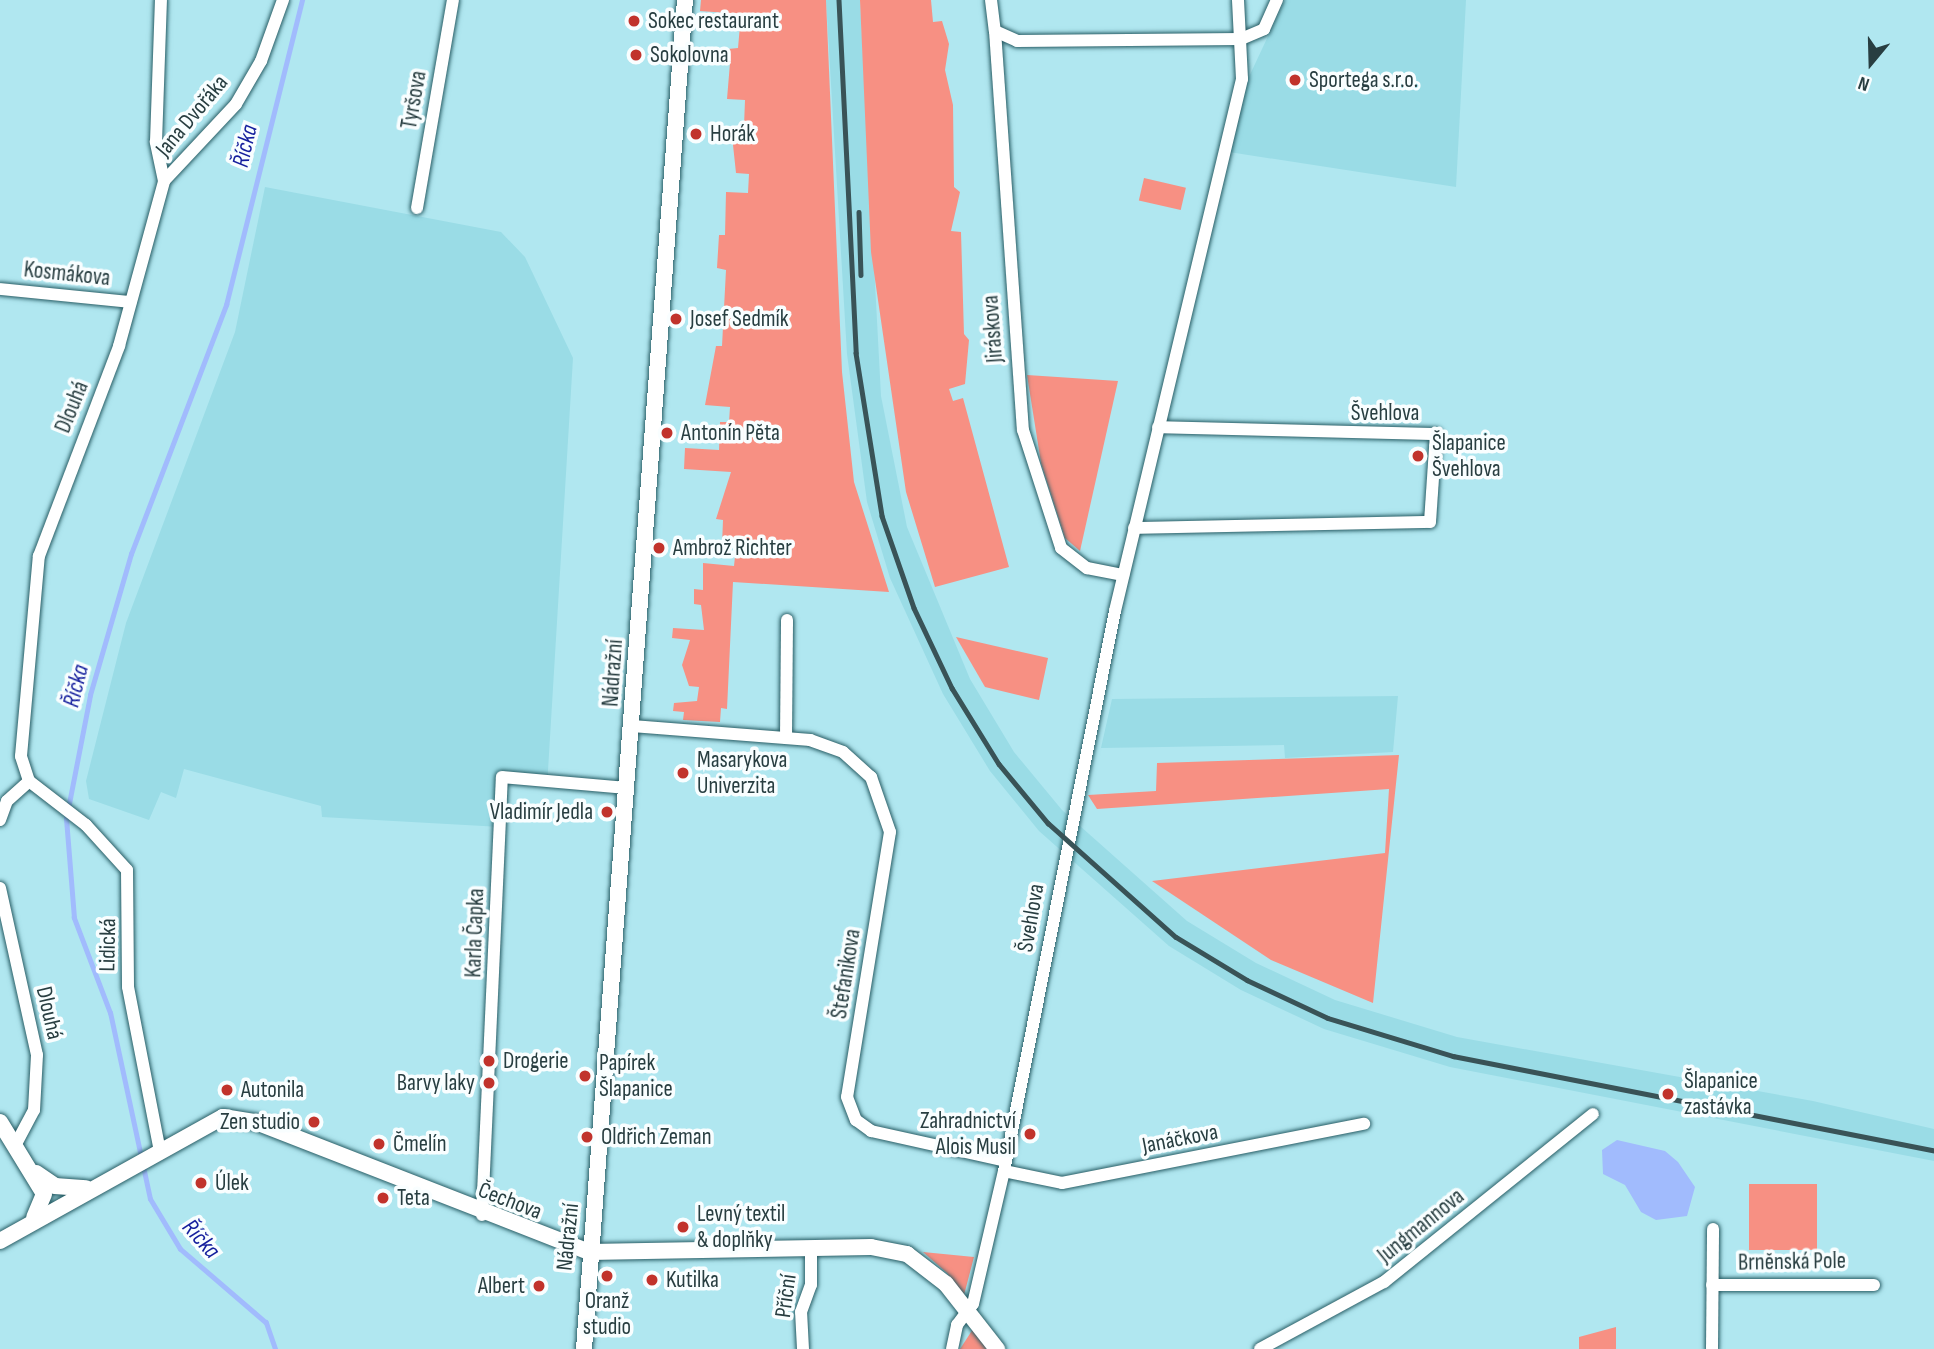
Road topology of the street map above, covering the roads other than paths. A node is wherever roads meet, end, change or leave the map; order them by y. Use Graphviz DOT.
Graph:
graph roads {
  1 [pos="162,0"];
  2 [pos="283,0"];
  3 [pos="453,0"];
  4 [pos="685,0"];
  5 [pos="990,0"];
  6 [pos="1238,0"];
  7 [pos="1277,0"];
  8 [pos="995,31"];
  9 [pos="1241,39"];
  10 [pos="164,181"];
  11 [pos="417,208"];
  12 [pos="0,289"];
  13 [pos="131,302"];
  14 [pos="1158,427"];
  15 [pos="1134,528"];
  16 [pos="1123,575"];
  17 [pos="787,620"];
  18 [pos="632,726"];
  19 [pos="786,738"];
  20 [pos="29,780"];
  21 [pos="627,788"];
  22 [pos="0,820"];
  23 [pos="0,888"];
  24 [pos="1593,1114"];
  25 [pos="0,1122"];
  26 [pos="1364,1124"];
  27 [pos="15,1145"];
  28 [pos="155,1155"];
  29 [pos="27,1163"];
  30 [pos="1005,1166"];
  31 [pos="95,1187"];
  32 [pos="482,1215"];
  33 [pos="34,1217"];
  34 [pos="1713,1229"];
  35 [pos="0,1241"];
  36 [pos="811,1248"];
  37 [pos="589,1252"];
  38 [pos="1712,1285"];
  39 [pos="1874,1285"];
  40 [pos="968,1314"];
  41 [pos="584,1349"];
  42 [pos="803,1349"];
  43 [pos="952,1349"];
  44 [pos="997,1349"];
  45 [pos="1260,1349"];
  46 [pos="1712,1349"];
  1 -- 10 [label="street, Dlouhá"];
  2 -- 10 [label="street, Jana Dvořáka"];
  3 -- 11 [label="street, Tyršova"];
  4 -- 18 [label="street, Nádražní"];
  5 -- 8 [label="street, Jiráskova"];
  6 -- 9 [label="street, Švehlova"];
  7 -- 9 [label="street"];
  8 -- 9 [label="street"];
  8 -- 16 [label="street, Jiráskova"];
  9 -- 14 [label="street, Švehlova"];
  10 -- 13 [label="street, Dlouhá"];
  12 -- 13 [label="street, Kosmákova"];
  13 -- 20 [label="street, Dlouhá"];
  14 -- 15 [label="street, Švehlova"];
  14 -- 15 [label="street, Švehlova"];
  15 -- 16 [label="street, Švehlova"];
  16 -- 30 [label="street, Švehlova"];
  17 -- 19 [label="street"];
  18 -- 19 [label="street, Štefanikova"];
  18 -- 21 [label="street, Nádražní"];
  19 -- 30 [label="street, Štefanikova"];
  20 -- 22 [label="street"];
  20 -- 28 [label="street, Lidická"];
  21 -- 32 [label="street, Karla Čapka"];
  21 -- 37 [label="street, Nádražní"];
  23 -- 27 [label="street, Dlouhá"];
  24 -- 45 [label="street, Jungmannova"];
  25 -- 27 [label="street"];
  26 -- 30 [label="street, Janáčkova"];
  27 -- 29 [label="street"];
  28 -- 31 [label="street, Čechova"];
  28 -- 32 [label="street, Čechova"];
  29 -- 31 [label="street"];
  29 -- 33 [label="street"];
  30 -- 40 [label="street, Švehlova"];
  31 -- 33 [label="street, Čechova"];
  32 -- 37 [label="street, Čechova"];
  33 -- 35 [label="street, Čechova"];
  34 -- 38 [label="street, Brněnská Pole"];
  36 -- 37 [label="street, Čechova"];
  36 -- 40 [label="street, Čechova"];
  36 -- 42 [label="street, Příční"];
  37 -- 41 [label="street, Nádražní"];
  38 -- 39 [label="street, Brněnská Pole"];
  38 -- 46 [label="street, Brněnská Pole"];
  40 -- 43 [label="street"];
  40 -- 44 [label="street, Čechova"];
}
